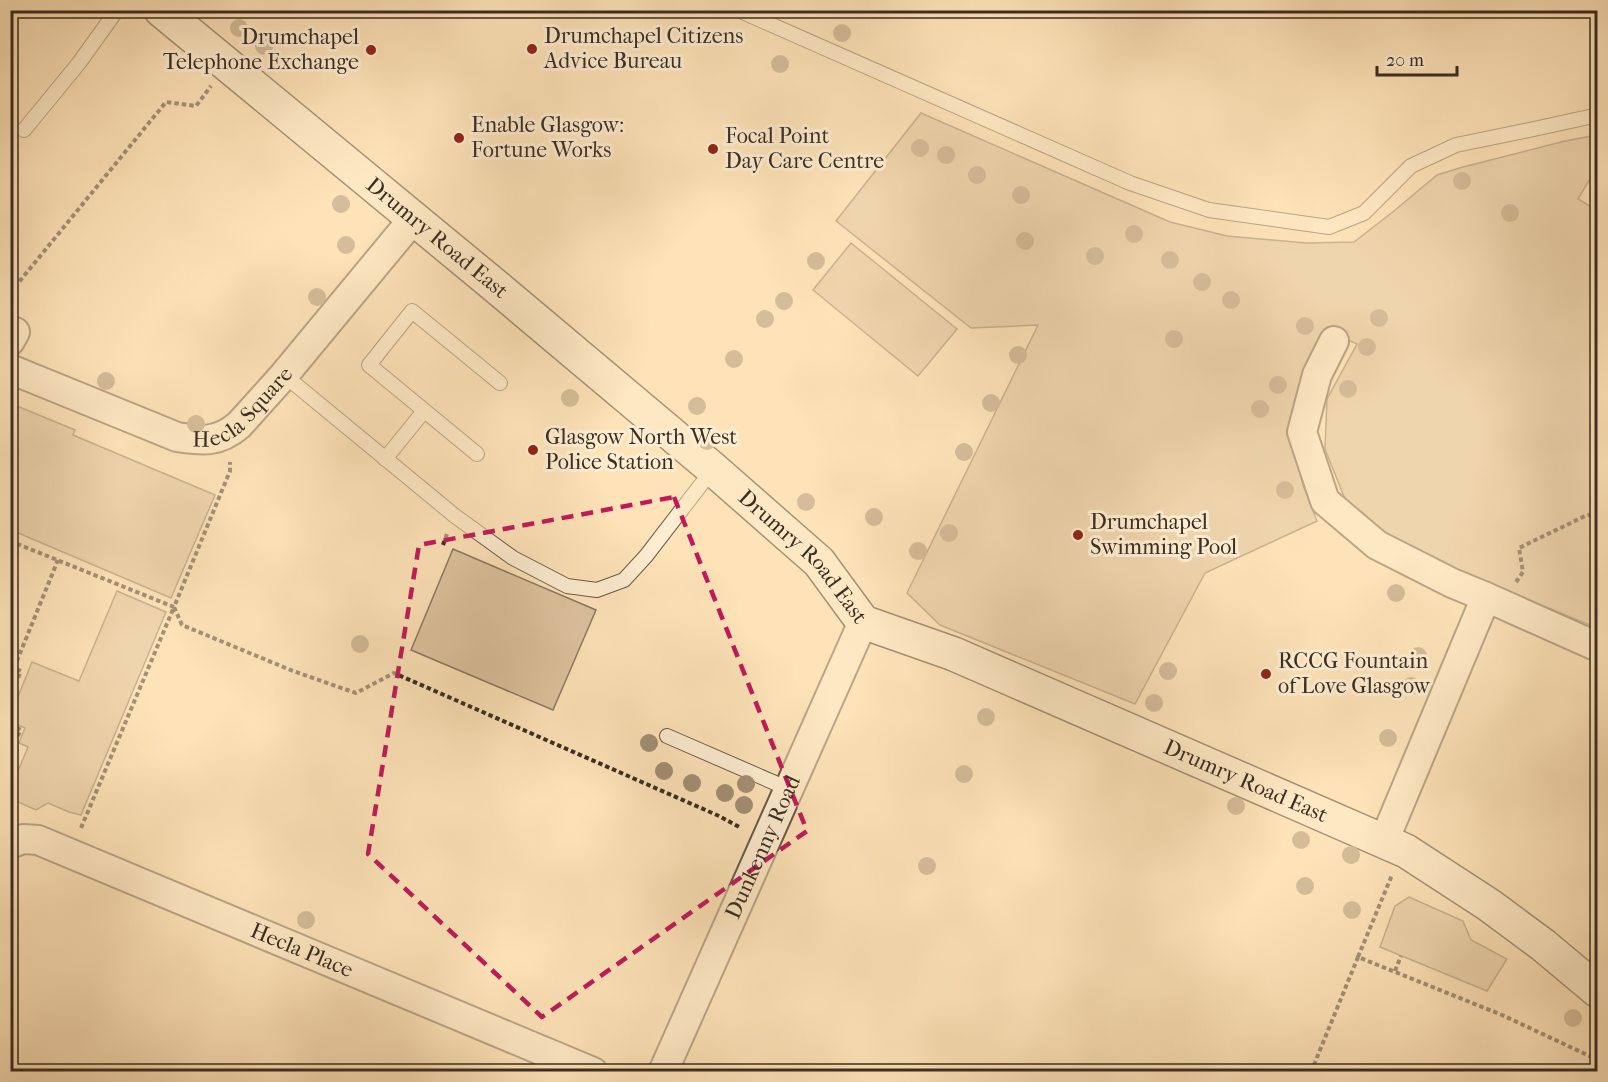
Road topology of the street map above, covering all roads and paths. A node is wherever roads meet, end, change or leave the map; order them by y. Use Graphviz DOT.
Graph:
graph roads {
  1 [pos="117,10"];
  2 [pos="161,10"];
  3 [pos="738,10"];
  4 [pos="228,64"];
  5 [pos="1598,115"];
  6 [pos="24,130"];
  7 [pos="414,218"];
  8 [pos="10,294"];
  9 [pos="1334,341"];
  10 [pos="10,369"];
  11 [pos="284,375"];
  12 [pos="500,383"];
  13 [pos="424,411"];
  14 [pos="231,432"];
  15 [pos="477,454"];
  16 [pos="385,459"];
  17 [pos="713,470"];
  18 [pos="1598,513"];
  19 [pos="10,541"];
  20 [pos="58,560"];
  21 [pos="1494,600"];
  22 [pos="174,607"];
  23 [pos="863,622"];
  24 [pos="1598,647"];
  25 [pos="12,667"];
  26 [pos="10,697"];
  27 [pos="10,724"];
  28 [pos="667,736"];
  29 [pos="10,737"];
  30 [pos="10,747"];
  31 [pos="10,766"];
  32 [pos="789,789"];
  33 [pos="766,841"];
  34 [pos="10,844"];
  35 [pos="1395,846"];
  36 [pos="70,853"];
  37 [pos="1401,956"];
  38 [pos="1358,957"];
  39 [pos="1395,971"];
  40 [pos="1598,991"];
  41 [pos="1598,1060"];
  42 [pos="593,1071"];
  43 [pos="663,1071"];
  44 [pos="1311,1071"];
  1 -- 6 [label="lane"];
  2 -- 4 [label="street, Drumry Road East"];
  3 -- 5 [label="lane"];
  4 -- 7 [label="street, Drumry Road East"];
  4 -- 8 [label="path"];
  7 -- 11 [label="street, Hecla Square"];
  7 -- 17 [label="street, Drumry Road East"];
  9 -- 21 [label="street"];
  10 -- 14 [label="street, Hecla Square"];
  11 -- 14 [label="street, Hecla Square"];
  11 -- 16 [label="lane"];
  12 -- 13 [label="lane"];
  13 -- 15 [label="lane"];
  13 -- 16 [label="lane"];
  14 -- 22 [label="path"];
  16 -- 17 [label="lane"];
  17 -- 23 [label="street, Drumry Road East"];
  18 -- 21 [label="path"];
  19 -- 20 [label="path"];
  20 -- 22 [label="path"];
  20 -- 25 [label="path"];
  21 -- 24 [label="street"];
  21 -- 35 [label="street"];
  22 -- 33 [label="path"];
  22 -- 36 [label="path"];
  23 -- 32 [label="street, Dunkenny Road"];
  23 -- 35 [label="street, Drumry Road East"];
  25 -- 26 [label="path"];
  27 -- 29 [label="path"];
  28 -- 32 [label="lane"];
  30 -- 31 [label="path"];
  32 -- 33 [label="street, Dunkenny Road"];
  33 -- 43 [label="street, Dunkenny Road"];
  34 -- 36 [label="street, Hecla Place"];
  35 -- 38 [label="path"];
  35 -- 40 [label="street, Drumry Road East"];
  36 -- 42 [label="street, Hecla Place"];
  37 -- 39 [label="path"];
  38 -- 39 [label="path"];
  38 -- 44 [label="path"];
  39 -- 41 [label="path"];
}
